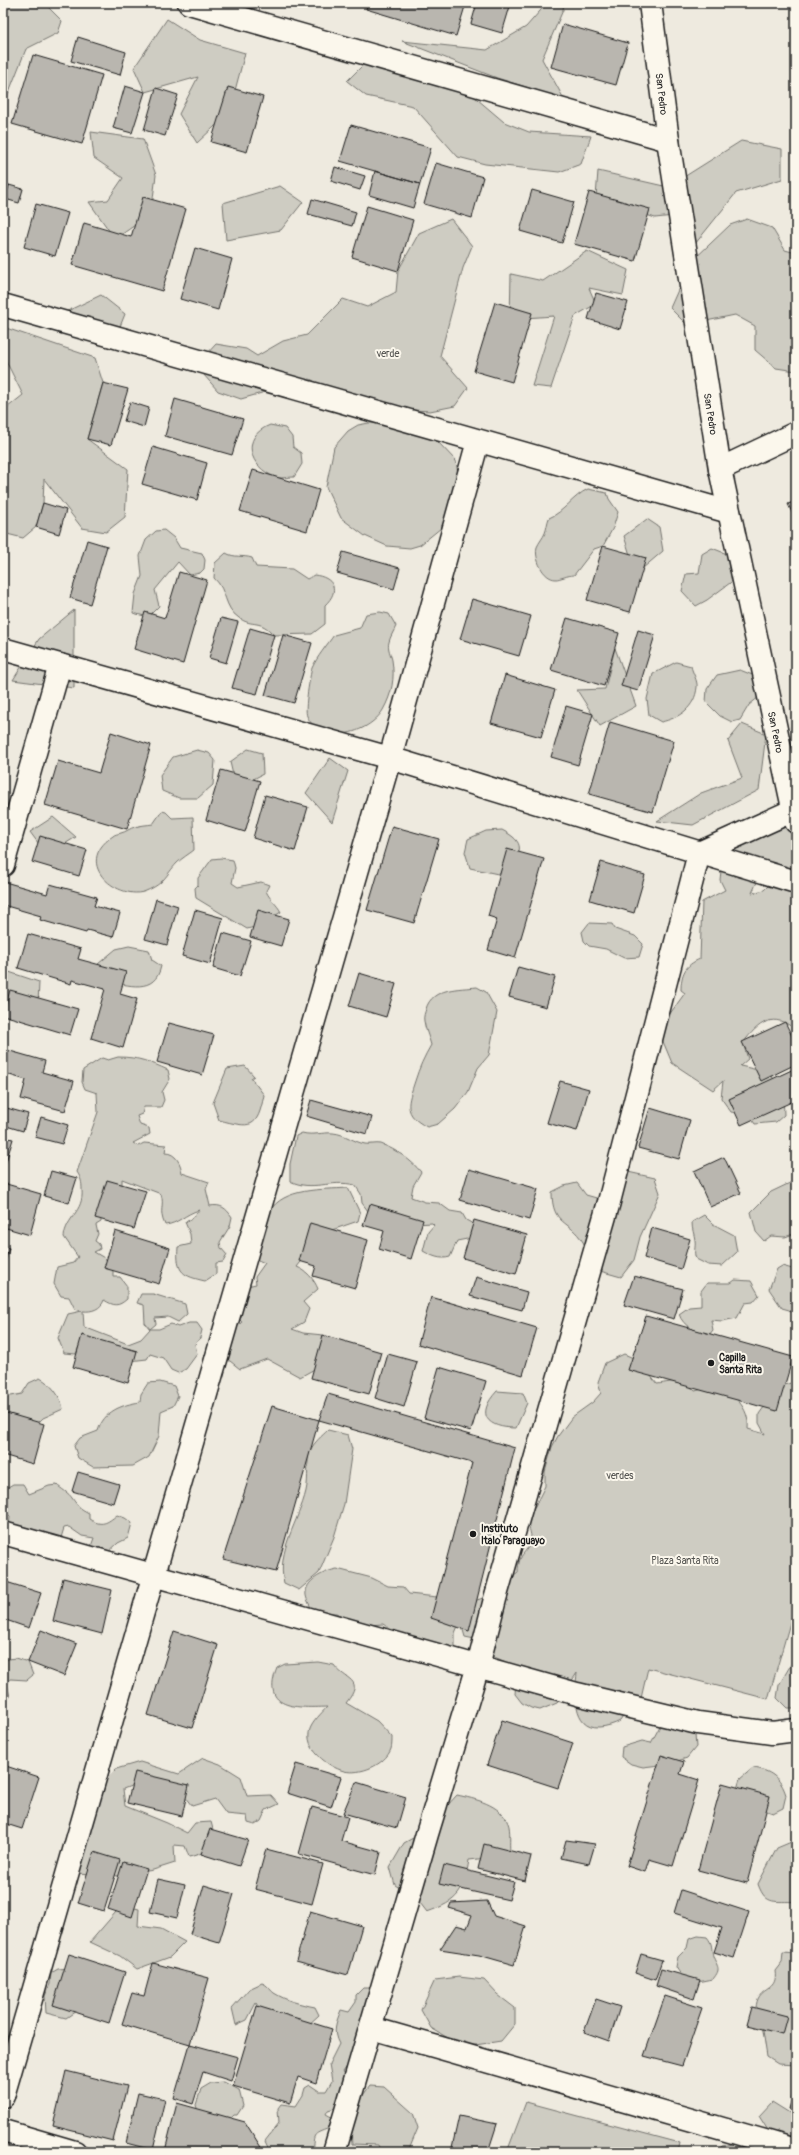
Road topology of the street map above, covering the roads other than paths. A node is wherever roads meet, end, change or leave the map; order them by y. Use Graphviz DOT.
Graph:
graph roads {
  1 [pos="189,3"];
  2 [pos="650,3"];
  3 [pos="668,140"];
  4 [pos="3,305"];
  5 [pos="796,434"];
  6 [pos="478,441"];
  7 [pos="720,469"];
  8 [pos="729,512"];
  9 [pos="3,649"];
  10 [pos="60,666"];
  11 [pos="390,758"];
  12 [pos="795,814"];
  13 [pos="699,853"];
  14 [pos="3,864"];
  15 [pos="796,882"];
  16 [pos="3,1533"];
  17 [pos="152,1576"];
  18 [pos="478,1666"];
  19 [pos="796,1730"];
  20 [pos="371,2028"];
  21 [pos="3,2096"];
  22 [pos="3,2131"];
  23 [pos="796,2150"];
  24 [pos="75,2152"];
  25 [pos="334,2152"];
  1 -- 3 [label="street"];
  2 -- 3 [label="street, San Pedro"];
  3 -- 7 [label="street, San Pedro"];
  4 -- 6 [label="street"];
  5 -- 7 [label="street"];
  6 -- 8 [label="street"];
  6 -- 11 [label="street"];
  7 -- 8 [label="street, San Pedro"];
  8 -- 12 [label="street, San Pedro"];
  9 -- 10 [label="street"];
  10 -- 11 [label="street"];
  10 -- 14 [label="street"];
  11 -- 13 [label="street"];
  11 -- 17 [label="street"];
  12 -- 13 [label="street"];
  13 -- 15 [label="street"];
  13 -- 18 [label="street"];
  16 -- 17 [label="street"];
  17 -- 18 [label="street"];
  17 -- 21 [label="street"];
  18 -- 19 [label="street"];
  18 -- 20 [label="street"];
  20 -- 23 [label="street"];
  20 -- 25 [label="street"];
  22 -- 24 [label="street"];
}
